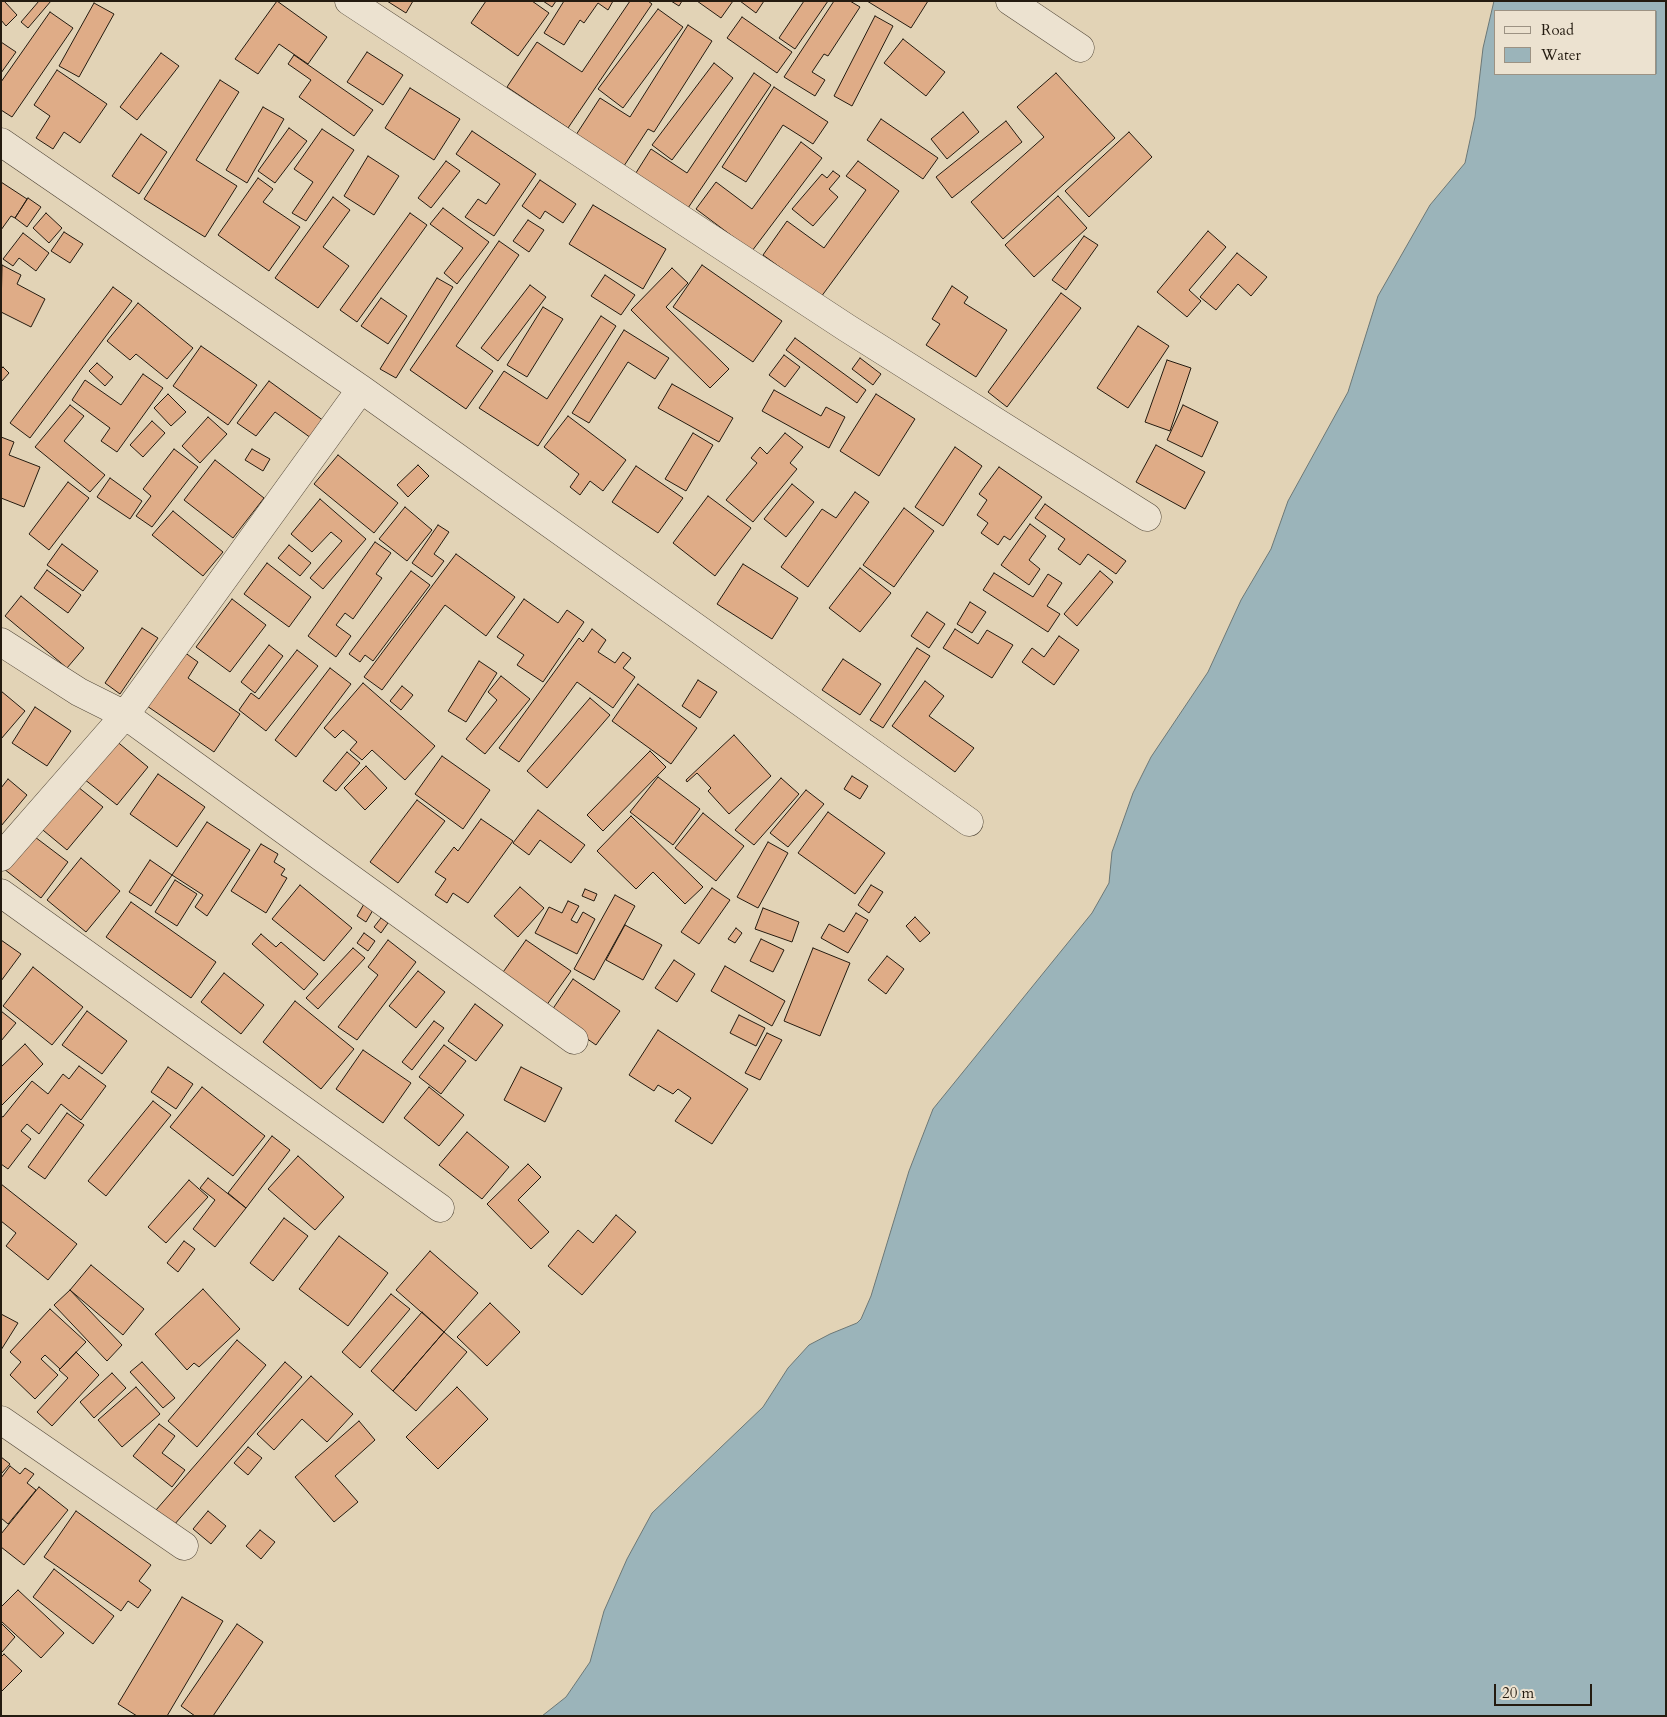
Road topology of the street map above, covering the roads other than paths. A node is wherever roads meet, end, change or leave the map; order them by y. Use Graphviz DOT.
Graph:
graph roads {
  1 [pos="348,1"];
  2 [pos="1010,1"];
  3 [pos="1080,48"];
  4 [pos="1,142"];
  5 [pos="361,389"];
  6 [pos="1147,517"];
  7 [pos="1,642"];
  8 [pos="125,715"];
  9 [pos="969,822"];
  10 [pos="1,857"];
  11 [pos="1,893"];
  12 [pos="574,1040"];
  13 [pos="440,1208"];
  14 [pos="1,1420"];
  15 [pos="184,1546"];
  1 -- 6 [label="street"];
  2 -- 3 [label="street"];
  4 -- 5 [label="street"];
  5 -- 8 [label="street"];
  5 -- 9 [label="street"];
  7 -- 8 [label="street"];
  8 -- 10 [label="street"];
  8 -- 12 [label="street"];
  11 -- 13 [label="street"];
  14 -- 15 [label="street"];
}
